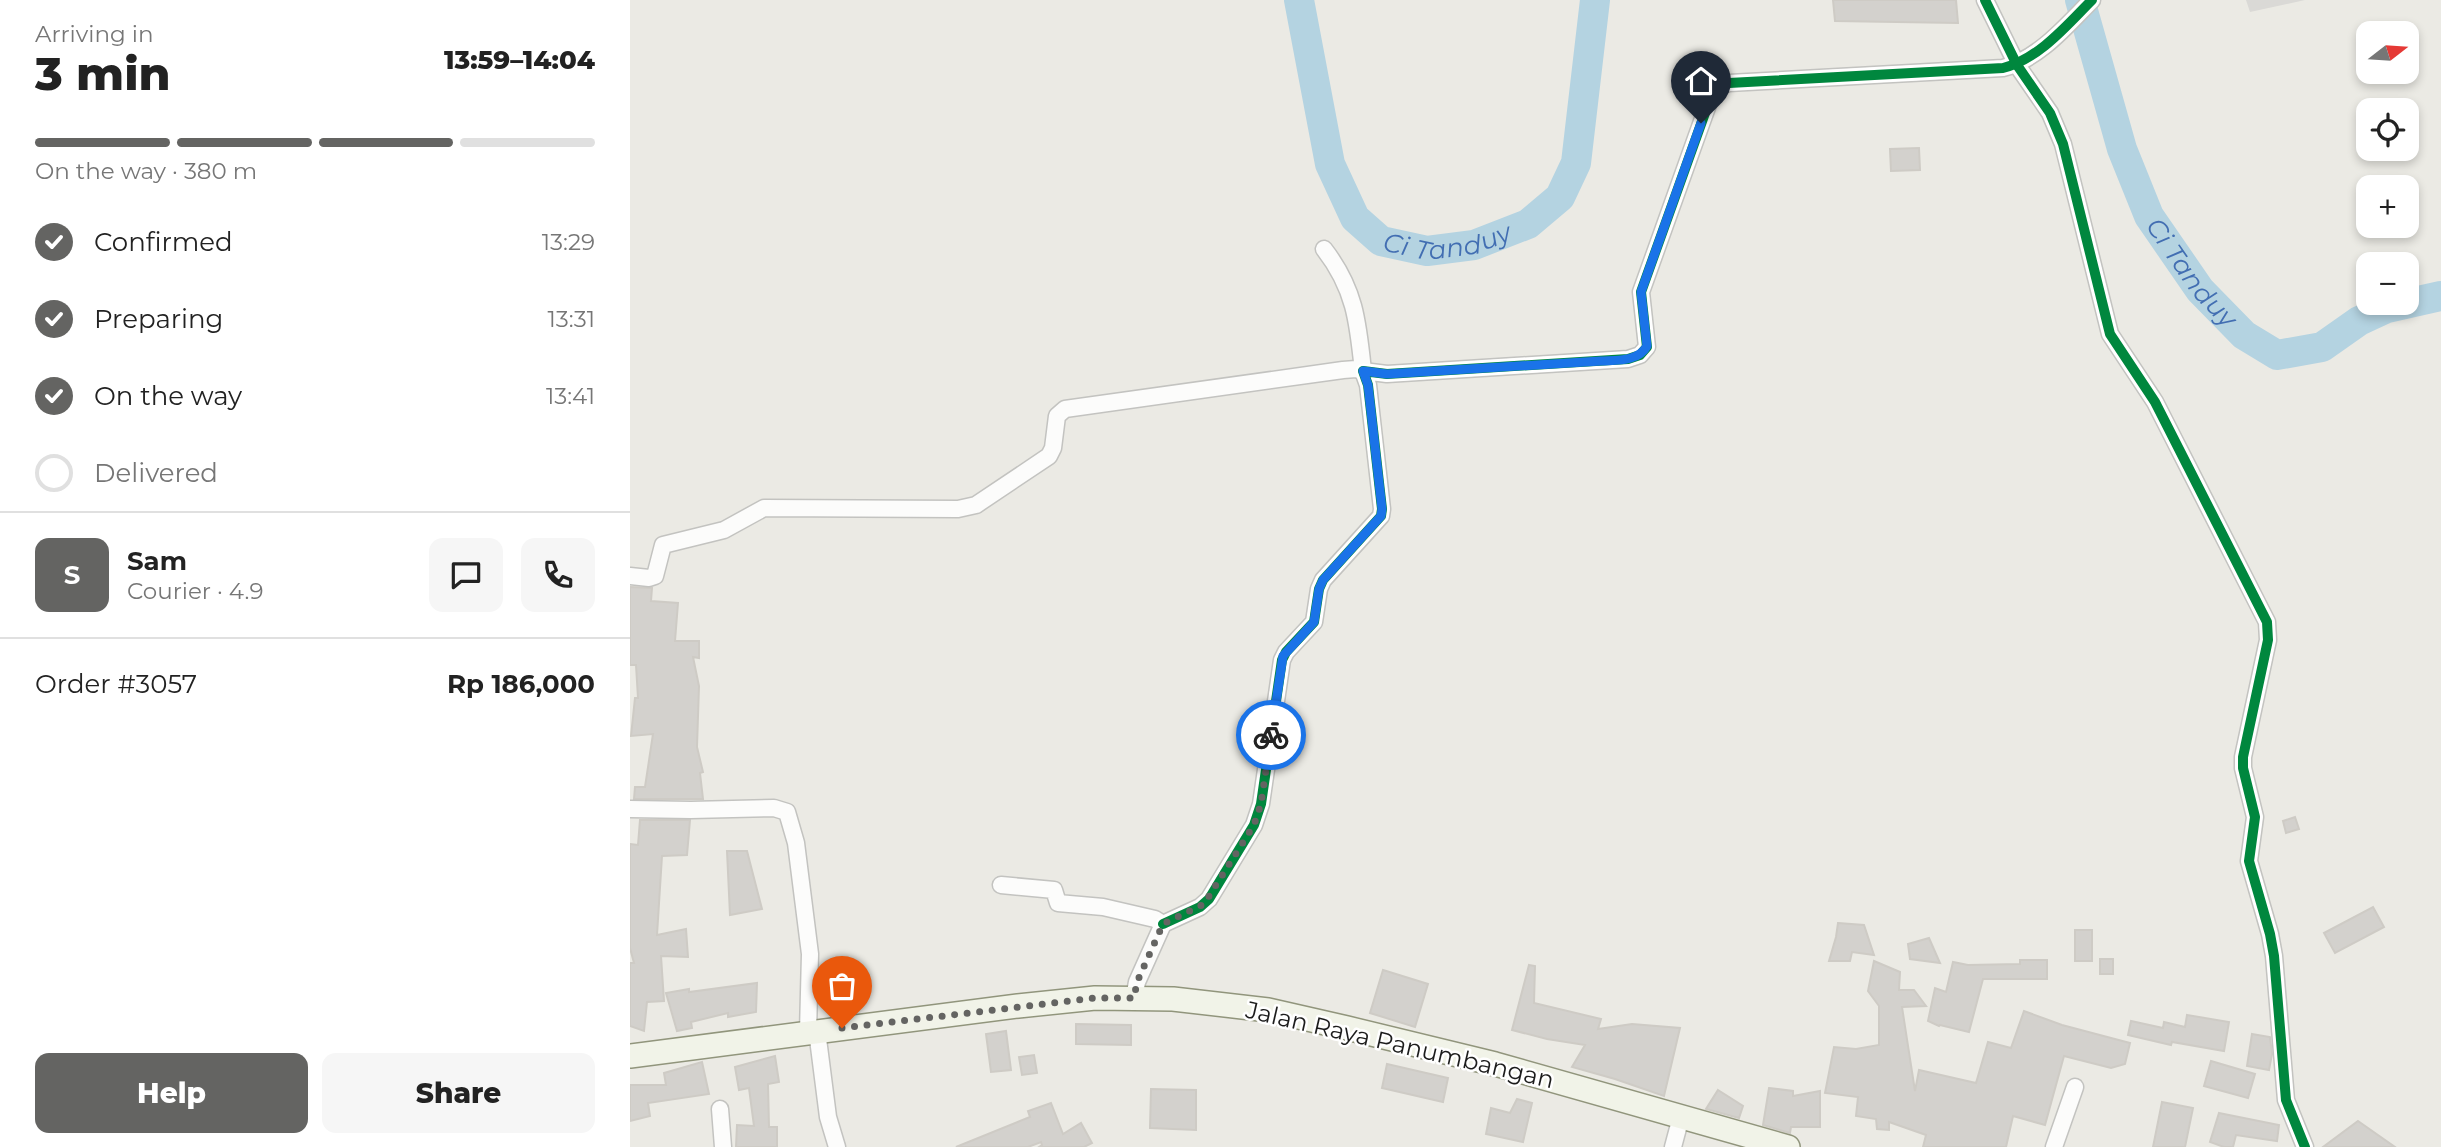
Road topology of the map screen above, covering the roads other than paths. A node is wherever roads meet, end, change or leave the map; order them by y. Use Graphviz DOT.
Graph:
graph roads {
  1 [pos="1985,0"];
  2 [pos="2092,0"];
  3 [pos="2017,65"];
  4 [pos="1324,249"];
  5 [pos="1363,371"];
  6 [pos="630,576"];
  7 [pos="630,809"];
  8 [pos="1001,885"];
  9 [pos="1163,924"];
  10 [pos="1134,998"];
  11 [pos="812,1031"];
  12 [pos="630,1056"];
  13 [pos="2075,1087"];
  14 [pos="720,1109"];
  15 [pos="1681,1117"];
  16 [pos="723,1147"];
  17 [pos="836,1147"];
  18 [pos="1673,1147"];
  19 [pos="1788,1147"];
  20 [pos="2054,1147"];
  21 [pos="2305,1147"];
  1 -- 3 [label="street"];
  2 -- 3 [label="street"];
  3 -- 5 [label="street"];
  3 -- 21 [label="street"];
  4 -- 5 [label="street"];
  5 -- 6 [label="street"];
  5 -- 9 [label="street"];
  7 -- 11 [label="street"];
  8 -- 9 [label="street"];
  9 -- 10 [label="street"];
  10 -- 11 [label="main road, Jalan Raya Panumbangan"];
  10 -- 15 [label="main road, Jalan Raya Panumbangan"];
  11 -- 12 [label="main road, Jalan Raya Panumbangan"];
  11 -- 17 [label="street"];
  13 -- 20 [label="street"];
  14 -- 16 [label="street"];
  15 -- 18 [label="street"];
  15 -- 19 [label="main road, Jalan Raya Panumbangan"];
}
